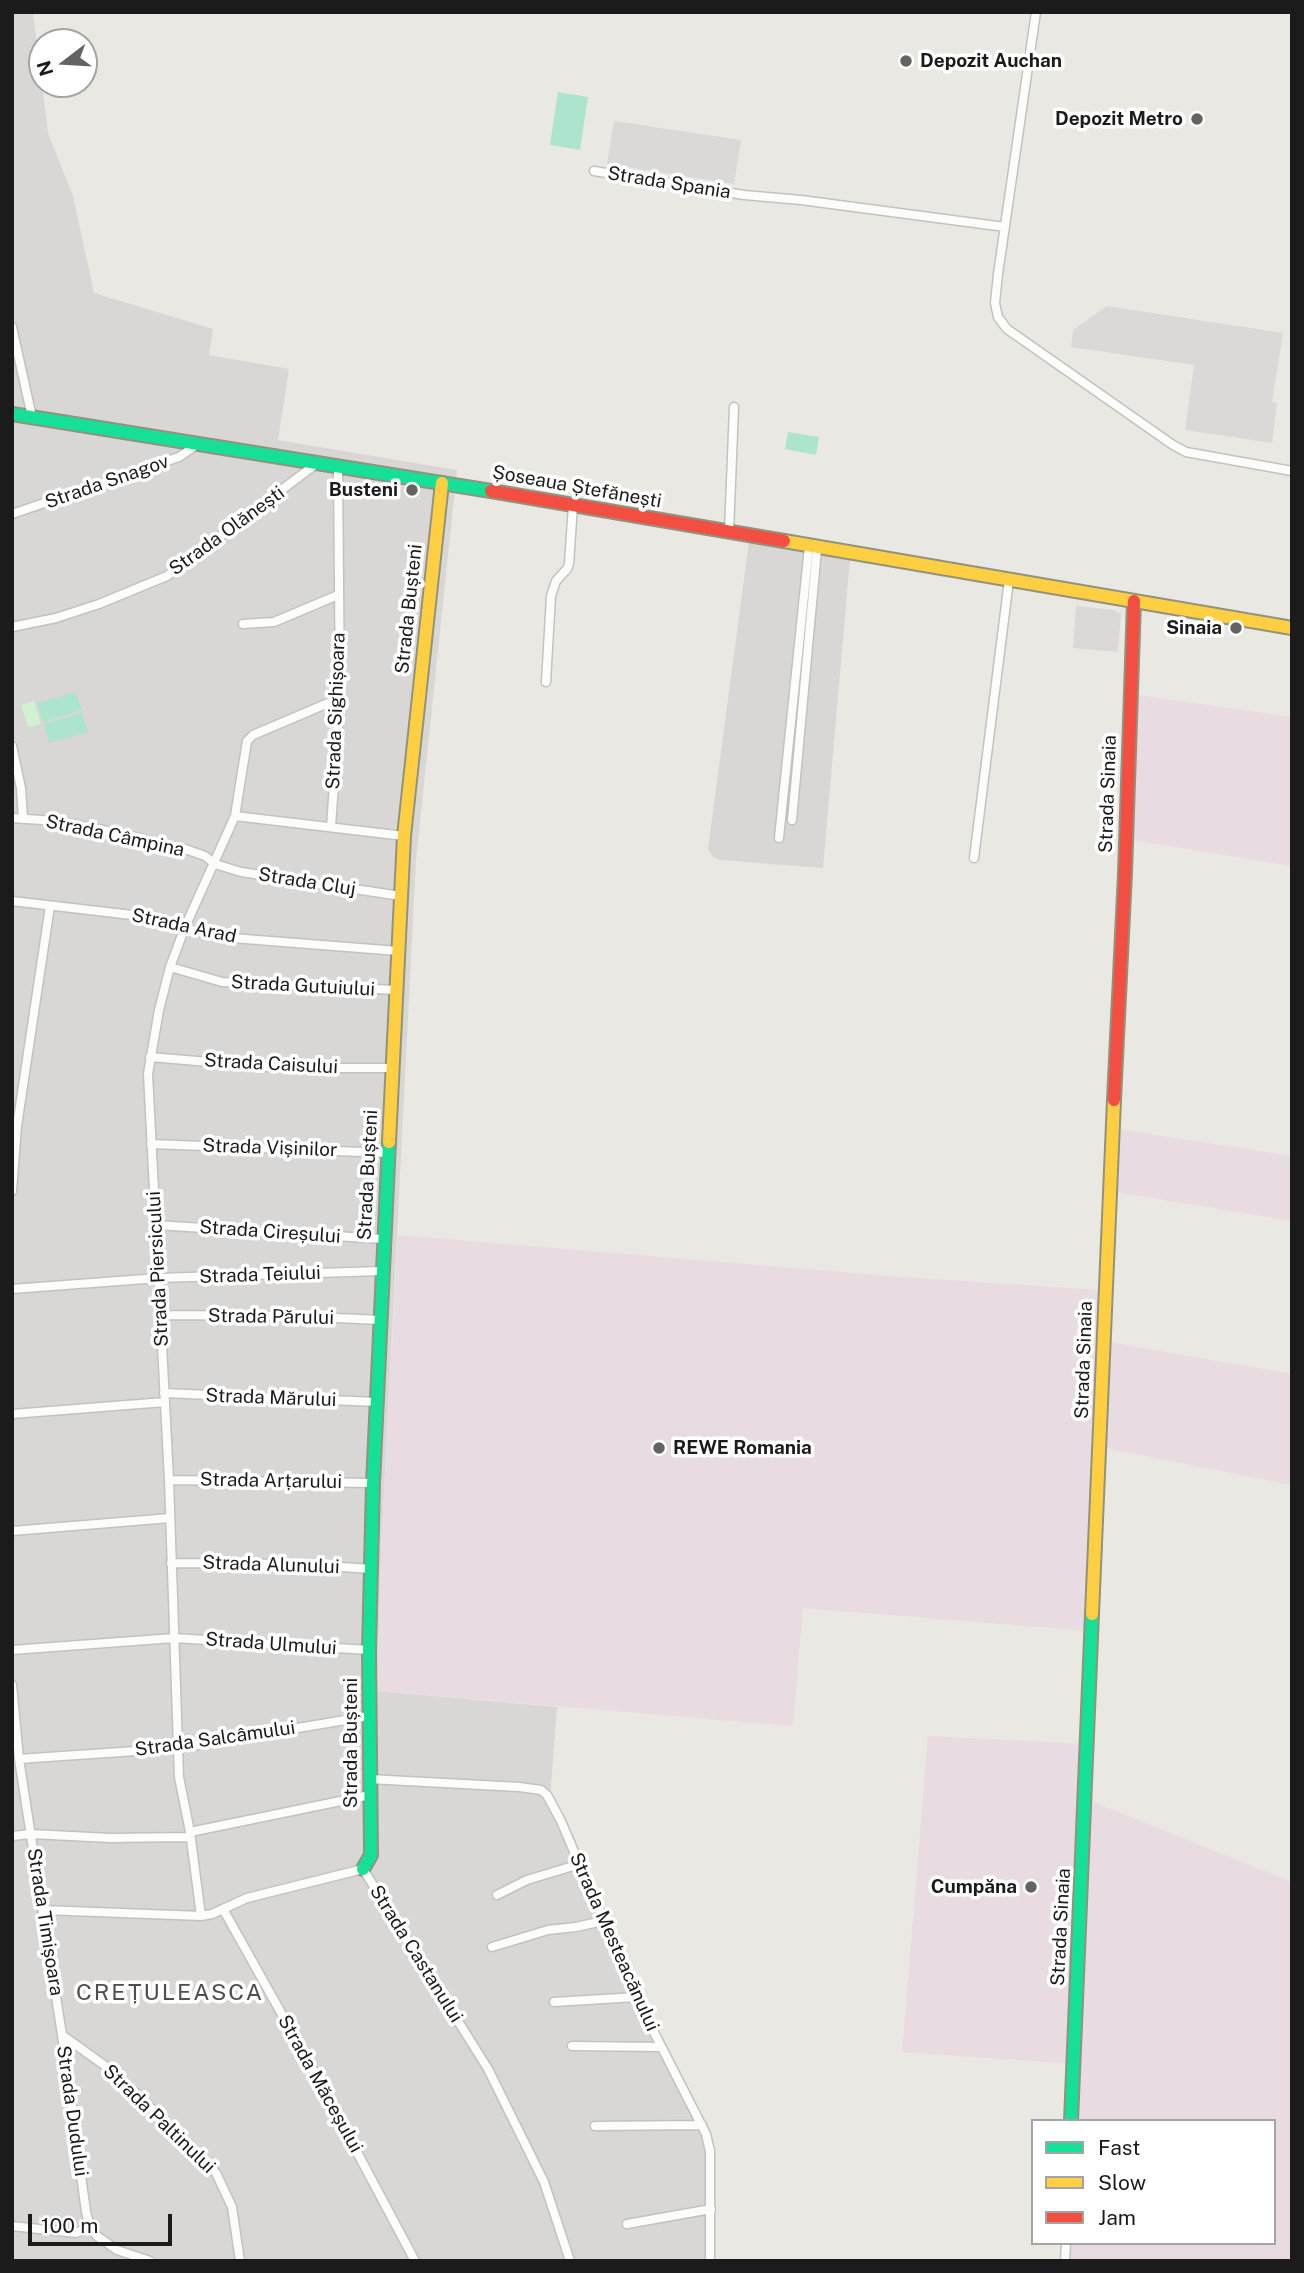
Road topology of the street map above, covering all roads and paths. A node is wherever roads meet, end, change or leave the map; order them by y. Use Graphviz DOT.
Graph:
graph roads {
  1 [pos="1036,12"];
  2 [pos="594,170"];
  3 [pos="1005,227"];
  4 [pos="12,327"];
  5 [pos="734,407"];
  6 [pos="12,414"];
  7 [pos="32,417"];
  8 [pos="198,444"];
  9 [pos="316,464"];
  10 [pos="338,467"];
  11 [pos="1292,471"];
  12 [pos="442,483"];
  13 [pos="573,505"];
  14 [pos="12,514"];
  15 [pos="729,532"];
  16 [pos="813,548"];
  17 [pos="1009,580"];
  18 [pos="338,594"];
  19 [pos="1134,601"];
  20 [pos="243,624"];
  21 [pos="12,627"];
  22 [pos="1292,628"];
  23 [pos="546,682"];
  24 [pos="340,698"];
  25 [pos="12,746"];
  26 [pos="236,816"];
  27 [pos="12,818"];
  28 [pos="23,819"];
  29 [pos="792,820"];
  30 [pos="331,827"];
  31 [pos="404,836"];
  32 [pos="779,838"];
  33 [pos="974,858"];
  34 [pos="215,864"];
  35 [pos="401,897"];
  36 [pos="12,901"];
  37 [pos="50,906"];
  38 [pos="185,927"];
  39 [pos="398,951"];
  40 [pos="170,967"];
  41 [pos="396,990"];
  42 [pos="150,1057"];
  43 [pos="393,1068"];
  44 [pos="151,1144"];
  45 [pos="388,1153"];
  46 [pos="12,1191"];
  47 [pos="155,1225"];
  48 [pos="384,1239"];
  49 [pos="382,1271"];
  50 [pos="158,1278"];
  51 [pos="12,1289"];
  52 [pos="160,1315"];
  53 [pos="381,1320"];
  54 [pos="164,1398"];
  55 [pos="377,1402"];
  56 [pos="12,1414"];
  57 [pos="169,1480"];
  58 [pos="373,1483"];
  59 [pos="170,1518"];
  60 [pos="12,1531"];
  61 [pos="171,1563"];
  62 [pos="372,1569"];
  63 [pos="174,1638"];
  64 [pos="12,1650"];
  65 [pos="369,1650"];
  66 [pos="12,1685"];
  67 [pos="369,1716"];
  68 [pos="179,1748"];
  69 [pos="19,1759"];
  70 [pos="369,1779"];
  71 [pos="370,1795"];
  72 [pos="31,1834"];
  73 [pos="190,1835"];
  74 [pos="12,1836"];
  75 [pos="580,1864"];
  76 [pos="363,1869"];
  77 [pos="497,1895"];
  78 [pos="223,1909"];
  79 [pos="43,1910"];
  80 [pos="201,1916"];
  81 [pos="603,1921"];
  82 [pos="492,1947"];
  83 [pos="636,1997"];
  84 [pos="554,2002"];
  85 [pos="62,2035"];
  86 [pos="572,2046"];
  87 [pos="660,2047"];
  88 [pos="1071,2119"];
  89 [pos="702,2125"];
  90 [pos="595,2126"];
  91 [pos="711,2209"];
  92 [pos="627,2224"];
  93 [pos="12,2226"];
  94 [pos="90,2227"];
  95 [pos="150,2261"];
  96 [pos="240,2261"];
  97 [pos="415,2261"];
  98 [pos="570,2261"];
  99 [pos="710,2261"];
  1 -- 3 [label="street"];
  2 -- 3 [label="street, Strada Spania"];
  3 -- 11 [label="street"];
  4 -- 7 [label="street"];
  5 -- 15 [label="street"];
  6 -- 7 [label="street, Șoseaua Ștefănești"];
  7 -- 8 [label="street, Șoseaua Ștefănești"];
  8 -- 9 [label="street, Șoseaua Ștefănești"];
  8 -- 14 [label="street, Strada Snagov"];
  9 -- 10 [label="street, Șoseaua Ștefănești"];
  9 -- 21 [label="street, Strada Olănești"];
  10 -- 12 [label="street, Șoseaua Ștefănești"];
  10 -- 18 [label="street, Strada Sighișoara"];
  12 -- 13 [label="street, Șoseaua Ștefănești"];
  12 -- 31 [label="street, Strada Bușteni"];
  13 -- 15 [label="street, Șoseaua Ștefănești"];
  13 -- 23 [label="street"];
  15 -- 16 [label="street, Șoseaua Ștefănești"];
  16 -- 17 [label="street, Șoseaua Ștefănești"];
  16 -- 29 [label="street"];
  16 -- 32 [label="street"];
  17 -- 19 [label="street, Șoseaua Ștefănești"];
  17 -- 33 [label="street"];
  18 -- 20 [label="street"];
  18 -- 24 [label="street, Strada Sighișoara"];
  19 -- 22 [label="street, Șoseaua Ștefănești"];
  19 -- 88 [label="street, Strada Sinaia"];
  24 -- 26 [label="street, Strada Piersicului"];
  24 -- 30 [label="street, Strada Sighișoara"];
  25 -- 28 [label="street"];
  26 -- 30 [label="street"];
  26 -- 34 [label="street, Strada Piersicului"];
  27 -- 28 [label="street, Strada Câmpina"];
  28 -- 34 [label="street, Strada Câmpina"];
  30 -- 31 [label="street"];
  31 -- 35 [label="street, Strada Bușteni"];
  34 -- 35 [label="street, Strada Cluj"];
  34 -- 38 [label="street, Strada Piersicului"];
  35 -- 39 [label="street, Strada Bușteni"];
  36 -- 37 [label="street, Strada Arad"];
  37 -- 38 [label="street, Strada Arad"];
  37 -- 46 [label="street"];
  38 -- 39 [label="street, Strada Arad"];
  38 -- 40 [label="street, Strada Piersicului"];
  39 -- 41 [label="street, Strada Bușteni"];
  40 -- 41 [label="street, Strada Gutuiului"];
  40 -- 42 [label="street, Strada Piersicului"];
  41 -- 43 [label="street, Strada Bușteni"];
  42 -- 43 [label="street, Strada Caisului"];
  42 -- 44 [label="street, Strada Piersicului"];
  43 -- 45 [label="street, Strada Bușteni"];
  44 -- 45 [label="street, Strada Vișinilor"];
  44 -- 47 [label="street, Strada Piersicului"];
  45 -- 48 [label="street, Strada Bușteni"];
  47 -- 48 [label="street, Strada Cireșului"];
  47 -- 50 [label="street, Strada Piersicului"];
  48 -- 49 [label="street, Strada Bușteni"];
  49 -- 50 [label="street, Strada Teiului"];
  49 -- 53 [label="street, Strada Bușteni"];
  50 -- 51 [label="street, Strada Teiului"];
  50 -- 52 [label="street, Strada Piersicului"];
  52 -- 53 [label="street, Strada Părului"];
  52 -- 54 [label="street, Strada Piersicului"];
  53 -- 55 [label="street, Strada Bușteni"];
  54 -- 55 [label="street, Strada Mărului"];
  54 -- 56 [label="street, Strada Mărului"];
  54 -- 57 [label="street, Strada Piersicului"];
  55 -- 58 [label="street, Strada Bușteni"];
  57 -- 58 [label="street, Strada Arțarului"];
  57 -- 59 [label="street, Strada Piersicului"];
  58 -- 62 [label="street, Strada Bușteni"];
  59 -- 60 [label="street"];
  59 -- 61 [label="street, Strada Piersicului"];
  61 -- 62 [label="street, Strada Alunului"];
  61 -- 63 [label="street, Strada Piersicului"];
  62 -- 65 [label="street, Strada Bușteni"];
  63 -- 64 [label="street, Strada Ulmului"];
  63 -- 65 [label="street, Strada Ulmului"];
  63 -- 68 [label="street, Strada Piersicului"];
  65 -- 67 [label="street, Strada Bușteni"];
  66 -- 69 [label="street, Strada Timișoara"];
  67 -- 68 [label="street, Strada Salcâmului"];
  67 -- 70 [label="street, Strada Bușteni"];
  68 -- 69 [label="street, Strada Salcâmului"];
  68 -- 73 [label="street, Strada Piersicului"];
  69 -- 72 [label="street, Strada Timișoara"];
  70 -- 71 [label="street, Strada Bușteni"];
  70 -- 75 [label="street, Strada Mesteacănului"];
  71 -- 73 [label="street"];
  71 -- 76 [label="street, Strada Bușteni"];
  72 -- 73 [label="street"];
  72 -- 74 [label="street"];
  72 -- 79 [label="street, Strada Timișoara"];
  73 -- 80 [label="street, Strada Piersicului"];
  75 -- 77 [label="street"];
  75 -- 81 [label="street, Strada Mesteacănului"];
  76 -- 78 [label="street, Strada Castanului"];
  76 -- 98 [label="street, Strada Castanului"];
  78 -- 80 [label="street, Strada Castanului"];
  78 -- 97 [label="street, Strada Măceșului"];
  79 -- 80 [label="street, Strada Castanului"];
  79 -- 85 [label="street, Strada Timișoara"];
  81 -- 82 [label="street"];
  81 -- 83 [label="street, Strada Mesteacănului"];
  83 -- 84 [label="street"];
  83 -- 87 [label="street, Strada Mesteacănului"];
  85 -- 94 [label="street, Strada Dudului"];
  85 -- 96 [label="street, Strada Paltinului"];
  86 -- 87 [label="street"];
  87 -- 89 [label="street, Strada Mesteacănului"];
  89 -- 90 [label="street"];
  89 -- 91 [label="street, Strada Mesteacănului"];
  91 -- 92 [label="street"];
  91 -- 99 [label="street, Strada Mesteacănului"];
  93 -- 94 [label="street"];
  94 -- 95 [label="street"];
}
